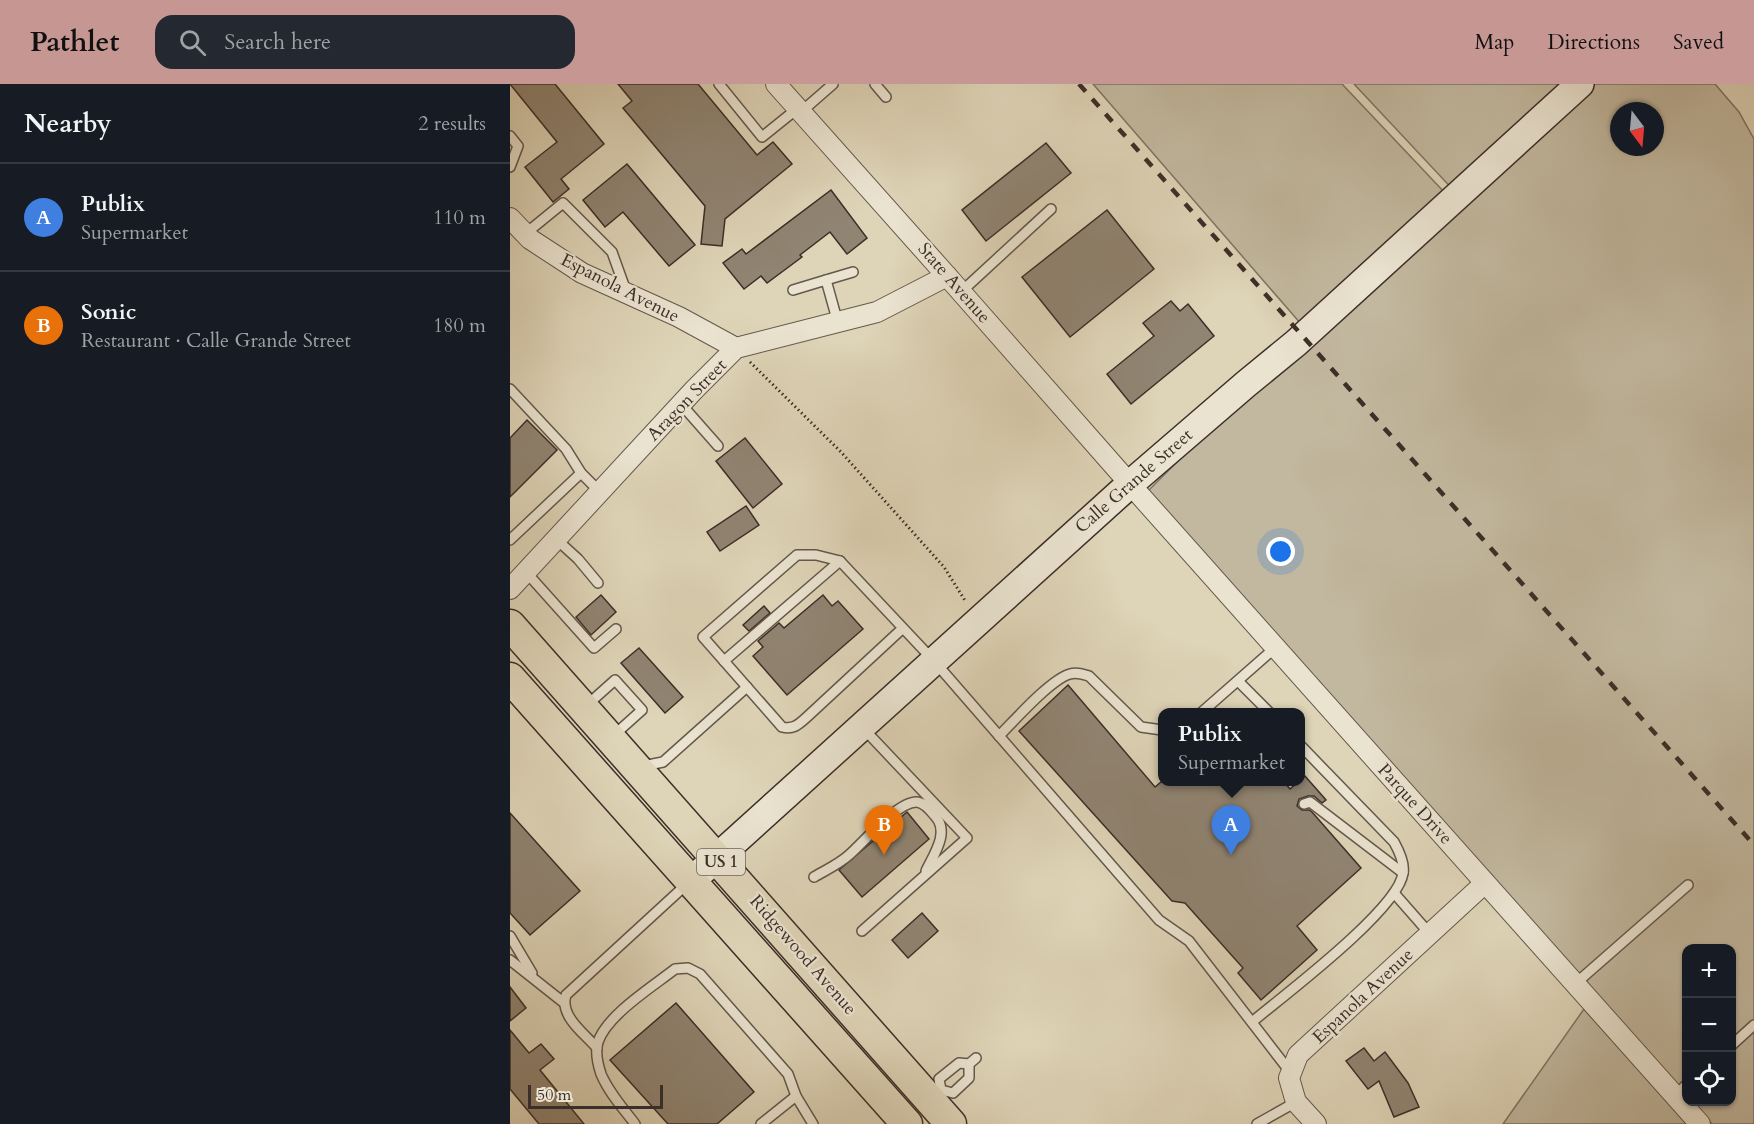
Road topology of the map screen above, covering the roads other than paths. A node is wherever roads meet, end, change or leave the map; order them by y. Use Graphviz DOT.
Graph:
graph roads {
  1 [pos="719,84"];
  2 [pos="776,84"];
  3 [pos="833,84"];
  4 [pos="874,84"];
  5 [pos="1580,84"];
  6 [pos="886,97"];
  7 [pos="799,110"];
  8 [pos="510,136"];
  9 [pos="510,167"];
  10 [pos="1051,209"];
  11 [pos="510,218"];
  12 [pos="525,234"];
  13 [pos="853,272"];
  14 [pos="947,276"];
  15 [pos="826,280"];
  16 [pos="793,290"];
  17 [pos="961,292"];
  18 [pos="627,294"];
  19 [pos="838,323"];
  20 [pos="736,348"];
  21 [pos="510,389"];
  22 [pos="681,404"];
  23 [pos="718,446"];
  24 [pos="581,473"];
  25 [pos="1130,484"];
  26 [pos="600,492"];
  27 [pos="556,539"];
  28 [pos="510,540"];
  29 [pos="840,561"];
  30 [pos="526,572"];
  31 [pos="598,583"];
  32 [pos="510,590"];
  33 [pos="510,625"];
  34 [pos="903,628"];
  35 [pos="616,629"];
  36 [pos="1276,647"];
  37 [pos="724,661"];
  38 [pos="933,662"];
  39 [pos="510,678"];
  40 [pos="1238,681"];
  41 [pos="747,687"];
  42 [pos="584,707"];
  43 [pos="1207,708"];
  44 [pos="1265,708"];
  45 [pos="862,727"];
  46 [pos="1158,729"];
  47 [pos="999,736"];
  48 [pos="611,738"];
  49 [pos="1305,750"];
  50 [pos="637,767"];
  51 [pos="1304,804"];
  52 [pos="717,857"];
  53 [pos="1403,873"];
  54 [pos="924,876"];
  55 [pos="814,877"];
  56 [pos="691,881"];
  57 [pos="1485,883"];
  58 [pos="1688,885"];
  59 [pos="1394,893"];
  60 [pos="862,930"];
  61 [pos="1430,934"];
  62 [pos="510,936"];
  63 [pos="510,960"];
  64 [pos="534,978"];
  65 [pos="1575,984"];
  66 [pos="564,1002"];
  67 [pos="1252,1022"];
  68 [pos="1754,1025"];
  69 [pos="1736,1041"];
  70 [pos="597,1048"];
  71 [pos="1291,1073"];
  72 [pos="1681,1091"];
  73 [pos="796,1095"];
  74 [pos="935,1095"];
  75 [pos="1296,1102"];
  76 [pos="900,1122"];
  77 [pos="635,1124"];
  78 [pos="762,1124"];
  79 [pos="813,1124"];
  80 [pos="951,1124"];
  81 [pos="1257,1124"];
  82 [pos="1316,1124"];
  83 [pos="1700,1124"];
  1 -- 7 [label="lane"];
  2 -- 7 [label="street, State Avenue"];
  3 -- 7 [label="lane"];
  4 -- 6 [label="lane"];
  5 -- 25 [label="street, Calle Grande Street"];
  7 -- 14 [label="street, State Avenue"];
  8 -- 9 [label="lane"];
  10 -- 17 [label="lane"];
  11 -- 12 [label="street, Espanola Avenue"];
  12 -- 18 [label="street, Espanola Avenue"];
  12 -- 18 [label="lane"];
  13 -- 15 [label="lane"];
  14 -- 17 [label="street, State Avenue"];
  14 -- 19 [label="street, Aragon Street"];
  15 -- 16 [label="lane"];
  15 -- 19 [label="lane"];
  17 -- 25 [label="street, State Avenue"];
  18 -- 20 [label="street, Espanola Avenue"];
  19 -- 20 [label="street, Aragon Street"];
  20 -- 22 [label="street, Aragon Street"];
  21 -- 24 [label="lane"];
  22 -- 23 [label="lane"];
  22 -- 26 [label="street, Aragon Street"];
  24 -- 26 [label="lane"];
  24 -- 28 [label="lane"];
  25 -- 36 [label="street, Parque Drive"];
  25 -- 38 [label="street, Calle Grande Street"];
  26 -- 27 [label="street, Aragon Street"];
  27 -- 30 [label="street, Aragon Street"];
  27 -- 31 [label="lane"];
  29 -- 34 [label="lane"];
  29 -- 37 [label="lane"];
  29 -- 37 [label="lane"];
  30 -- 32 [label="street, Aragon Street"];
  30 -- 35 [label="lane"];
  33 -- 42 [label="main road, Ridgewood Avenue / US 1"];
  34 -- 38 [label="lane"];
  34 -- 41 [label="lane"];
  36 -- 40 [label="lane"];
  36 -- 57 [label="street, Parque Drive"];
  37 -- 41 [label="lane"];
  38 -- 45 [label="street, Calle Grande Street"];
  38 -- 47 [label="lane"];
  39 -- 56 [label="main road, Ridgewood Avenue / US 1"];
  40 -- 43 [label="lane"];
  40 -- 44 [label="lane"];
  41 -- 50 [label="lane"];
  42 -- 48 [label="main road, Ridgewood Avenue / US 1"];
  42 -- 48 [label="lane"];
  45 -- 52 [label="street, Calle Grande Street"];
  45 -- 54 [label="lane"];
  46 -- 47 [label="lane"];
  47 -- 67 [label="lane"];
  48 -- 50 [label="main road, Ridgewood Avenue / US 1"];
  49 -- 53 [label="lane"];
  50 -- 52 [label="main road, Ridgewood Avenue / US 1"];
  51 -- 53 [label="lane"];
  52 -- 56 [label="street, Calle Grande Street"];
  52 -- 74 [label="main road, Ridgewood Avenue / US 1"];
  53 -- 59 [label="lane"];
  54 -- 55 [label="lane"];
  54 -- 60 [label="lane"];
  56 -- 66 [label="lane"];
  56 -- 76 [label="main road, Ridgewood Avenue / US 1"];
  57 -- 61 [label="street, Espanola Avenue"];
  57 -- 65 [label="street, Parque Drive"];
  58 -- 65 [label="lane"];
  59 -- 61 [label="lane"];
  59 -- 67 [label="lane"];
  61 -- 71 [label="street, Espanola Avenue"];
  62 -- 64 [label="lane"];
  63 -- 64 [label="lane"];
  64 -- 66 [label="lane"];
  65 -- 72 [label="street, Parque Drive"];
  66 -- 70 [label="lane"];
  67 -- 71 [label="lane"];
  68 -- 69 [label="lane"];
  70 -- 73 [label="lane"];
  70 -- 77 [label="lane"];
  71 -- 75 [label="street"];
  72 -- 83 [label="street, Parque Drive"];
  73 -- 78 [label="lane"];
  73 -- 79 [label="lane"];
  74 -- 74 [label="lane"];
  74 -- 80 [label="main road, Ridgewood Avenue / US 1"];
  75 -- 81 [label="lane"];
  75 -- 82 [label="street"];
}
